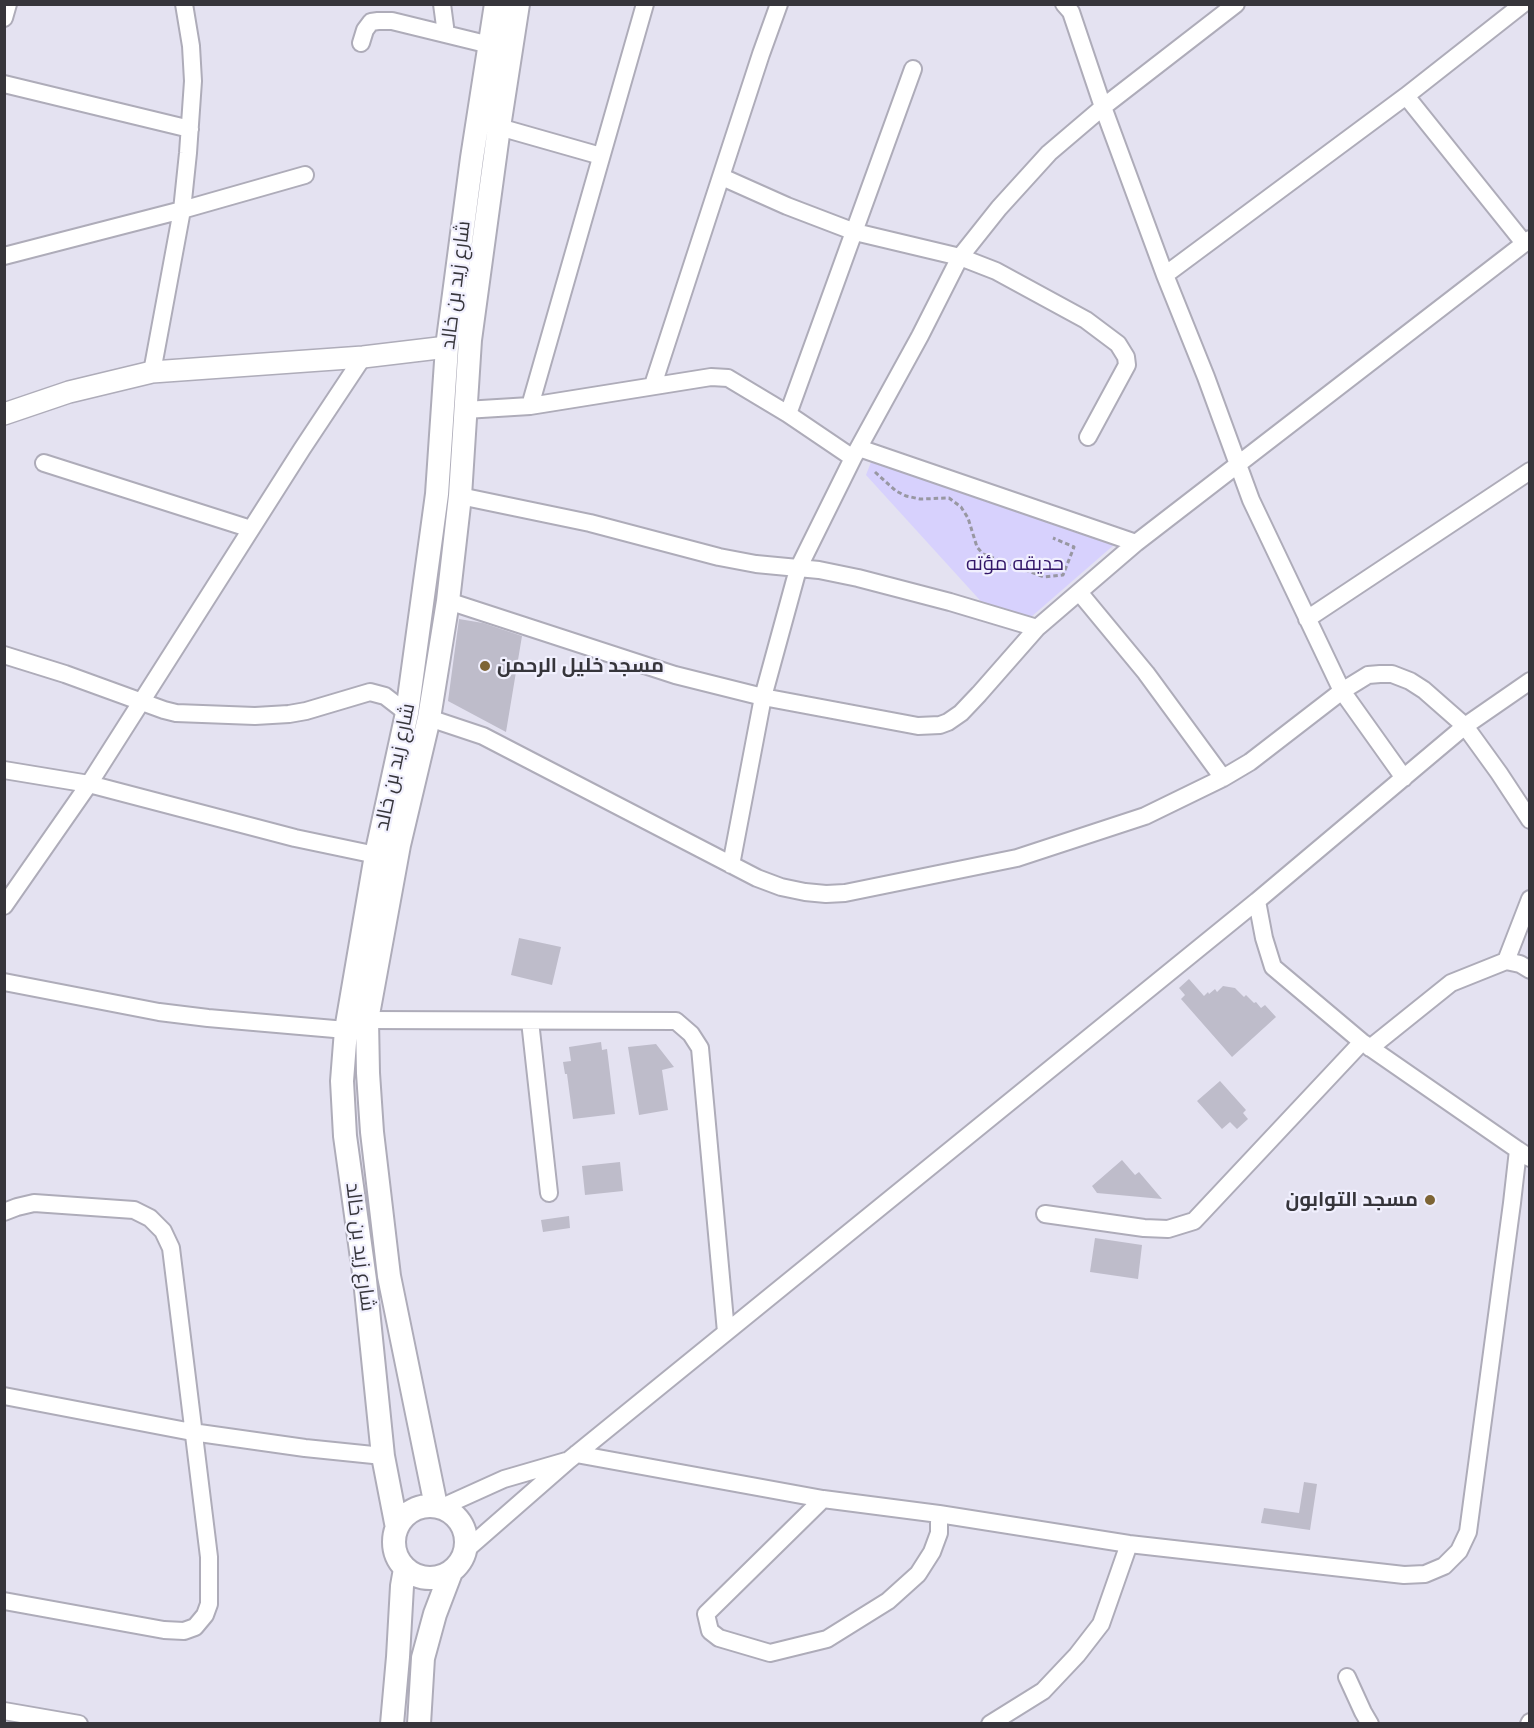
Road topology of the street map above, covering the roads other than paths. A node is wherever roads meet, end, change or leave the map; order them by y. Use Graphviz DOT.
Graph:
graph roads {
  1 [pos="8,4"];
  2 [pos="184,4"];
  3 [pos="442,4"];
  4 [pos="496,4"];
  5 [pos="518,4"];
  6 [pos="645,4"];
  7 [pos="779,4"];
  8 [pos="1236,4"];
  9 [pos="1523,4"];
  10 [pos="1072,7"];
  11 [pos="4,18"];
  12 [pos="446,34"];
  13 [pos="361,43"];
  14 [pos="490,45"];
  15 [pos="913,69"];
  16 [pos="4,84"];
  17 [pos="1406,96"];
  18 [pos="1103,107"];
  19 [pos="499,127"];
  20 [pos="190,129"];
  21 [pos="601,156"];
  22 [pos="305,175"];
  23 [pos="722,177"];
  24 [pos="182,210"];
  25 [pos="855,232"];
  26 [pos="1527,241"];
  27 [pos="4,256"];
  28 [pos="960,256"];
  29 [pos="1165,274"];
  30 [pos="447,346"];
  31 [pos="363,357"];
  32 [pos="152,372"];
  33 [pos="653,385"];
  34 [pos="530,406"];
  35 [pos="465,410"];
  36 [pos="4,414"];
  37 [pos="788,414"];
  38 [pos="1088,437"];
  39 [pos="856,453"];
  40 [pos="44,463"];
  41 [pos="1239,464"];
  42 [pos="1530,471"];
  43 [pos="460,495"];
  44 [pos="251,529"];
  45 [pos="1136,543"];
  46 [pos="798,569"];
  47 [pos="1079,592"];
  48 [pos="448,601"];
  49 [pos="1307,619"];
  50 [pos="1037,628"];
  51 [pos="4,655"];
  52 [pos="1530,681"];
  53 [pos="1342,691"];
  54 [pos="763,698"];
  55 [pos="141,702"];
  56 [pos="418,716"];
  57 [pos="1465,726"];
  58 [pos="4,770"];
  59 [pos="1223,778"];
  60 [pos="1404,778"];
  61 [pos="89,784"];
  62 [pos="1530,820"];
  63 [pos="376,855"];
  64 [pos="731,865"];
  65 [pos="1530,899"];
  66 [pos="1257,901"];
  67 [pos="4,906"];
  68 [pos="1506,961"];
  69 [pos="1530,970"];
  70 [pos="4,982"];
  71 [pos="530,1022"];
  72 [pos="357,1025"];
  73 [pos="1366,1045"];
  74 [pos="1524,1154"];
  75 [pos="549,1194"];
  76 [pos="4,1212"];
  77 [pos="1045,1214"];
  78 [pos="726,1332"];
  79 [pos="4,1396"];
  80 [pos="192,1432"];
  81 [pos="383,1456"];
  82 [pos="573,1457"];
  83 [pos="823,1498"];
  84 [pos="439,1507"];
  85 [pos="939,1514"];
  86 [pos="397,1528"];
  87 [pos="1129,1544"];
  88 [pos="466,1550"];
  89 [pos="405,1569"];
  90 [pos="452,1572"];
  91 [pos="4,1601"];
  92 [pos="1347,1677"];
  93 [pos="4,1711"];
  94 [pos="79,1724"];
  95 [pos="392,1724"];
  96 [pos="419,1724"];
  97 [pos="990,1724"];
  98 [pos="1370,1724"];
  1 -- 11 [label="street"];
  2 -- 20 [label="street"];
  3 -- 12 [label="street"];
  4 -- 14 [label="main road, شارع زيد بن خالد"];
  5 -- 19 [label="main road, شارع زيد بن خالد"];
  6 -- 21 [label="street"];
  7 -- 23 [label="street"];
  8 -- 18 [label="street"];
  9 -- 17 [label="street"];
  10 -- 18 [label="street"];
  12 -- 13 [label="street"];
  12 -- 14 [label="street"];
  14 -- 30 [label="main road, شارع زيد بن خالد"];
  15 -- 25 [label="street"];
  16 -- 20 [label="street"];
  17 -- 26 [label="street"];
  17 -- 29 [label="street"];
  18 -- 28 [label="street"];
  18 -- 29 [label="street"];
  19 -- 21 [label="street"];
  19 -- 35 [label="main road, شارع زيد بن خالد"];
  20 -- 24 [label="street"];
  21 -- 34 [label="street"];
  22 -- 24 [label="street"];
  23 -- 25 [label="street"];
  23 -- 33 [label="street"];
  24 -- 27 [label="street"];
  24 -- 32 [label="street"];
  25 -- 28 [label="street"];
  25 -- 37 [label="street"];
  26 -- 41 [label="street"];
  28 -- 38 [label="street"];
  28 -- 39 [label="street"];
  29 -- 41 [label="street"];
  30 -- 31 [label="street"];
  30 -- 56 [label="main road, شارع زيد بن خالد"];
  31 -- 32 [label="street"];
  31 -- 44 [label="street"];
  32 -- 36 [label="street"];
  33 -- 34 [label="street"];
  33 -- 37 [label="street"];
  34 -- 35 [label="street"];
  35 -- 43 [label="main road, شارع زيد بن خالد"];
  37 -- 39 [label="street"];
  39 -- 45 [label="street"];
  39 -- 46 [label="street"];
  40 -- 44 [label="street"];
  41 -- 45 [label="street"];
  41 -- 49 [label="street"];
  42 -- 49 [label="street"];
  43 -- 46 [label="street"];
  43 -- 48 [label="main road, شارع زيد بن خالد"];
  44 -- 55 [label="street"];
  45 -- 47 [label="street"];
  46 -- 50 [label="street"];
  46 -- 54 [label="street"];
  47 -- 50 [label="street"];
  47 -- 59 [label="street"];
  48 -- 54 [label="street"];
  48 -- 56 [label="main road, شارع زيد بن خالد"];
  49 -- 53 [label="street"];
  50 -- 54 [label="street"];
  51 -- 55 [label="street"];
  52 -- 57 [label="street"];
  53 -- 57 [label="street"];
  53 -- 59 [label="street"];
  53 -- 60 [label="street"];
  54 -- 64 [label="street"];
  55 -- 56 [label="street"];
  55 -- 61 [label="street"];
  56 -- 63 [label="main road, شارع زيد بن خالد"];
  56 -- 64 [label="street"];
  56 -- 72 [label="main road, شارع زيد بن خالد"];
  57 -- 60 [label="street"];
  57 -- 62 [label="street"];
  58 -- 61 [label="street"];
  59 -- 64 [label="street"];
  60 -- 66 [label="street"];
  61 -- 63 [label="street"];
  61 -- 67 [label="street"];
  63 -- 72 [label="main road, شارع زيد بن خالد"];
  65 -- 68 [label="street"];
  66 -- 73 [label="street"];
  66 -- 78 [label="street"];
  68 -- 69 [label="street"];
  68 -- 73 [label="street"];
  70 -- 72 [label="street"];
  71 -- 72 [label="street"];
  71 -- 75 [label="street"];
  71 -- 78 [label="street"];
  72 -- 81 [label="main road, شارع زيد بن خالد"];
  72 -- 84 [label="main road, شارع زيد بن خالد"];
  73 -- 74 [label="street"];
  73 -- 77 [label="street"];
  74 -- 87 [label="street"];
  76 -- 80 [label="street"];
  78 -- 82 [label="street"];
  79 -- 80 [label="street"];
  80 -- 81 [label="street"];
  80 -- 91 [label="street"];
  81 -- 86 [label="main road, شارع زيد بن خالد"];
  82 -- 83 [label="street"];
  82 -- 84 [label="street"];
  82 -- 88 [label="street"];
  83 -- 85 [label="street"];
  83 -- 85 [label="street"];
  84 -- 86 [label="main road"];
  84 -- 88 [label="main road"];
  85 -- 87 [label="street"];
  86 -- 89 [label="main road"];
  87 -- 97 [label="street"];
  88 -- 90 [label="main road"];
  89 -- 90 [label="main road"];
  89 -- 95 [label="main road"];
  90 -- 96 [label="main road"];
  92 -- 98 [label="street"];
  93 -- 94 [label="street"];
}
